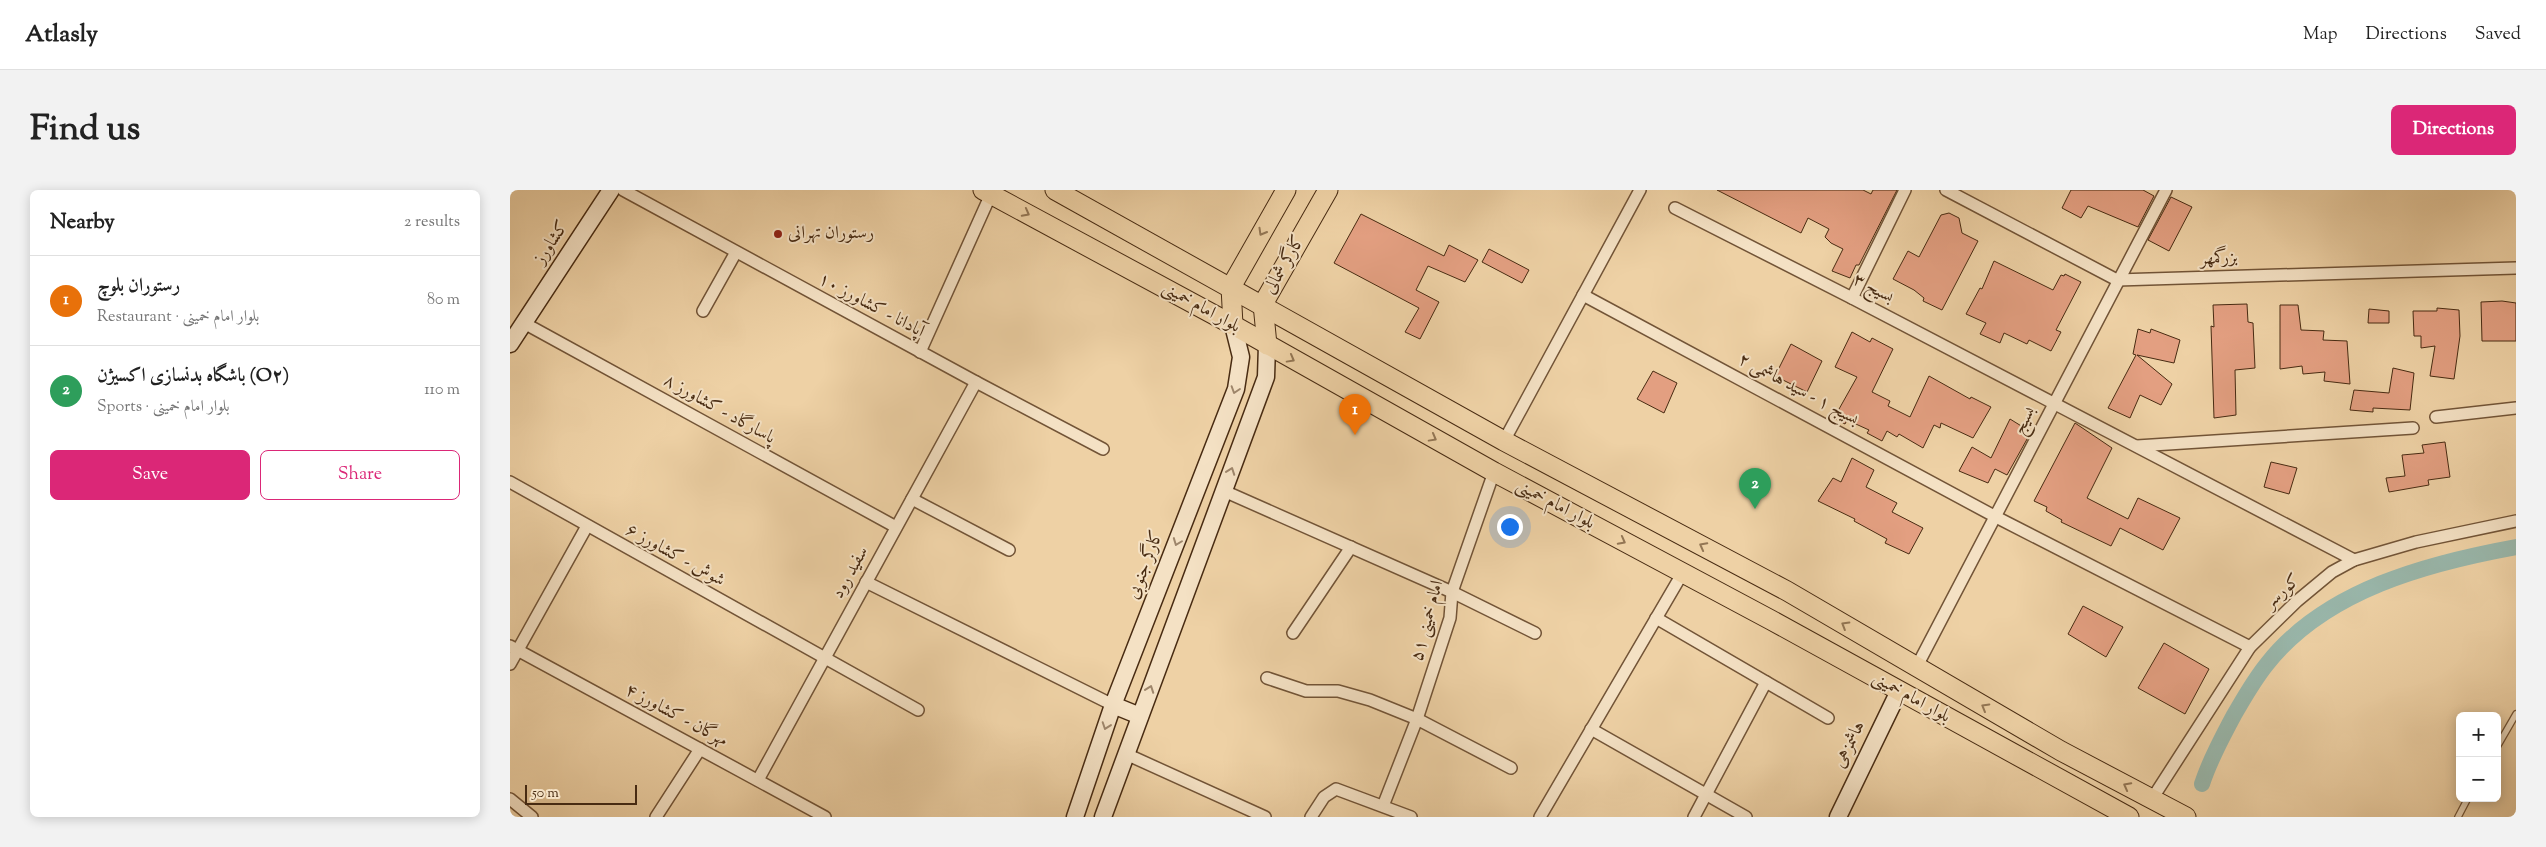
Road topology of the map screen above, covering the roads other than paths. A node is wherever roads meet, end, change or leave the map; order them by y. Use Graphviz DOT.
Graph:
graph roads {
  1 [pos="611,190"];
  2 [pos="623,190"];
  3 [pos="1055,190"];
  4 [pos="1286,190"];
  5 [pos="1313,190"];
  6 [pos="1320,190"];
  7 [pos="1328,190"];
  8 [pos="1640,190"];
  9 [pos="1905,190"];
  10 [pos="1946,190"];
  11 [pos="2166,190"];
  12 [pos="987,192"];
  13 [pos="1675,208"];
  14 [pos="736,252"];
  15 [pos="2516,268"];
  16 [pos="2117,280"];
  17 [pos="1231,287"];
  18 [pos="1583,295"];
  19 [pos="1852,298"];
  20 [pos="1263,304"];
  21 [pos="703,311"];
  22 [pos="524,322"];
  23 [pos="1233,325"];
  24 [pos="510,344"];
  25 [pos="1267,345"];
  26 [pos="920,352"];
  27 [pos="976,382"];
  28 [pos="2053,404"];
  29 [pos="2516,408"];
  30 [pos="2436,417"];
  31 [pos="2413,428"];
  32 [pos="1504,441"];
  33 [pos="2136,446"];
  34 [pos="1103,449"];
  35 [pos="1494,472"];
  36 [pos="510,482"];
  37 [pos="1224,491"];
  38 [pos="912,499"];
  39 [pos="1996,516"];
  40 [pos="2516,520"];
  41 [pos="587,526"];
  42 [pos="896,527"];
  43 [pos="1351,547"];
  44 [pos="1009,550"];
  45 [pos="2354,560"];
  46 [pos="1682,574"];
  47 [pos="866,582"];
  48 [pos="1452,592"];
  49 [pos="1656,618"];
  50 [pos="1293,633"];
  51 [pos="1535,633"];
  52 [pos="2250,647"];
  53 [pos="514,648"];
  54 [pos="824,659"];
  55 [pos="510,664"];
  56 [pos="1916,668"];
  57 [pos="1267,678"];
  58 [pos="1766,682"];
  59 [pos="1899,691"];
  60 [pos="1113,705"];
  61 [pos="918,710"];
  62 [pos="2516,714"];
  63 [pos="1140,716"];
  64 [pos="1828,718"];
  65 [pos="1417,719"];
  66 [pos="1591,729"];
  67 [pos="2501,740"];
  68 [pos="700,749"];
  69 [pos="1126,754"];
  70 [pos="1511,768"];
  71 [pos="758,780"];
  72 [pos="1706,794"];
  73 [pos="510,799"];
  74 [pos="2152,799"];
  75 [pos="2466,802"];
  76 [pos="1384,806"];
  77 [pos="532,817"];
  78 [pos="656,817"];
  79 [pos="826,817"];
  80 [pos="1075,817"];
  81 [pos="1103,817"];
  82 [pos="1265,817"];
  83 [pos="1311,817"];
  84 [pos="1410,817"];
  85 [pos="1540,817"];
  86 [pos="1694,817"];
  87 [pos="1746,817"];
  88 [pos="1838,817"];
  89 [pos="2129,817"];
  90 [pos="2186,817"];
  91 [pos="2458,817"];
  1 -- 22 [label="main road, کشاورز"];
  2 -- 14 [label="street, آپادانا - کشاورز ۱۰"];
  3 -- 17 [label="main road, بلوار امام خمینی"];
  4 -- 17 [label="main road, کارگر شمالی, one-way"];
  5 -- 6 [label="main road"];
  7 -- 20 [label="main road, کارگر شمالی"];
  8 -- 18 [label="street"];
  9 -- 19 [label="street"];
  10 -- 16 [label="street, بزرگمهر"];
  11 -- 16 [label="street, بسیج"];
  12 -- 23 [label="main road, بلوار امام خمینی, one-way"];
  12 -- 26 [label="street"];
  13 -- 19 [label="street, بسیج ۳"];
  14 -- 21 [label="street"];
  14 -- 26 [label="street, آپادانا - کشاورز ۱۰"];
  15 -- 16 [label="street, بزرگمهر"];
  16 -- 28 [label="street, بسیج"];
  17 -- 20 [label="main road, بلوار امام خمینی"];
  17 -- 23 [label="main road"];
  18 -- 32 [label="street"];
  18 -- 39 [label="street, بسیج ۱ - سید هاشمی ۲"];
  19 -- 28 [label="street, بسیج ۳"];
  20 -- 25 [label="main road, کارگر شمالی"];
  20 -- 32 [label="main road, بلوار امام خمینی"];
  22 -- 24 [label="main road, کشاورز"];
  22 -- 42 [label="street, پاسارگاد - کشاورز ۸"];
  23 -- 25 [label="main road, بلوار امام خمینی"];
  23 -- 60 [label="main road, کارگر جنوبی, one-way"];
  25 -- 35 [label="main road, بلوار امام خمینی, one-way"];
  37 -- 25 [label="main road, one-way"];
  26 -- 27 [label="street, آپادانا - کشاورز ۱۰"];
  27 -- 34 [label="street, آپادانا - کشاورز ۱۰"];
  27 -- 38 [label="street, سفید رود"];
  28 -- 33 [label="street, بسیج ۳"];
  28 -- 39 [label="street, بسیج"];
  29 -- 30 [label="street"];
  31 -- 33 [label="street"];
  56 -- 32 [label="main road, بلوار امام خمینی, one-way"];
  33 -- 45 [label="street, بسیج ۳"];
  35 -- 46 [label="main road, بلوار امام خمینی, one-way"];
  35 -- 48 [label="street, امام خمینی ۵۱"];
  36 -- 41 [label="street, شوش - کشاورز ۶"];
  37 -- 43 [label="street"];
  63 -- 37 [label="main road, one-way"];
  38 -- 42 [label="street, سفید رود"];
  38 -- 44 [label="street"];
  39 -- 52 [label="street, بسیج ۱ - سید هاشمی ۲"];
  39 -- 56 [label="street, بسیج"];
  40 -- 45 [label="street, کورسر"];
  41 -- 53 [label="street"];
  41 -- 54 [label="street, شوش - کشاورز ۶"];
  42 -- 47 [label="street, سفید رود"];
  43 -- 48 [label="street"];
  43 -- 50 [label="street"];
  45 -- 52 [label="street, کورسر"];
  46 -- 49 [label="street"];
  46 -- 59 [label="main road, بلوار امام خمینی"];
  47 -- 54 [label="street, سفید رود"];
  47 -- 60 [label="street"];
  48 -- 51 [label="street"];
  48 -- 65 [label="street, امام خمینی ۵۱"];
  49 -- 58 [label="street"];
  49 -- 66 [label="street"];
  52 -- 74 [label="street, کورسر"];
  53 -- 55 [label="street"];
  53 -- 68 [label="street, مهرگان - کشاورز ۴"];
  54 -- 61 [label="street, شوش - کشاورز ۶"];
  54 -- 71 [label="street, سفید رود"];
  74 -- 56 [label="main road, بلوار امام خمینی, one-way"];
  57 -- 65 [label="street"];
  58 -- 64 [label="street"];
  58 -- 72 [label="street"];
  59 -- 88 [label="main road, هاشمزهی"];
  59 -- 89 [label="main road, بلوار امام خمینی"];
  60 -- 63 [label="main road"];
  60 -- 80 [label="main road, کارگر جنوبی, one-way"];
  62 -- 67 [label="lane"];
  63 -- 69 [label="main road"];
  65 -- 70 [label="street"];
  65 -- 76 [label="street, امام خمینی ۵۱"];
  66 -- 72 [label="street"];
  66 -- 85 [label="street"];
  68 -- 71 [label="street, مهرگان - کشاورز ۴"];
  68 -- 78 [label="street"];
  69 -- 81 [label="main road"];
  69 -- 82 [label="street"];
  71 -- 79 [label="street, مهرگان - کشاورز ۴"];
  72 -- 86 [label="street"];
  72 -- 87 [label="street"];
  73 -- 77 [label="street"];
  74 -- 90 [label="main road, بلوار امام خمینی"];
  75 -- 91 [label="lane"];
  76 -- 83 [label="street"];
  76 -- 84 [label="street"];
}
